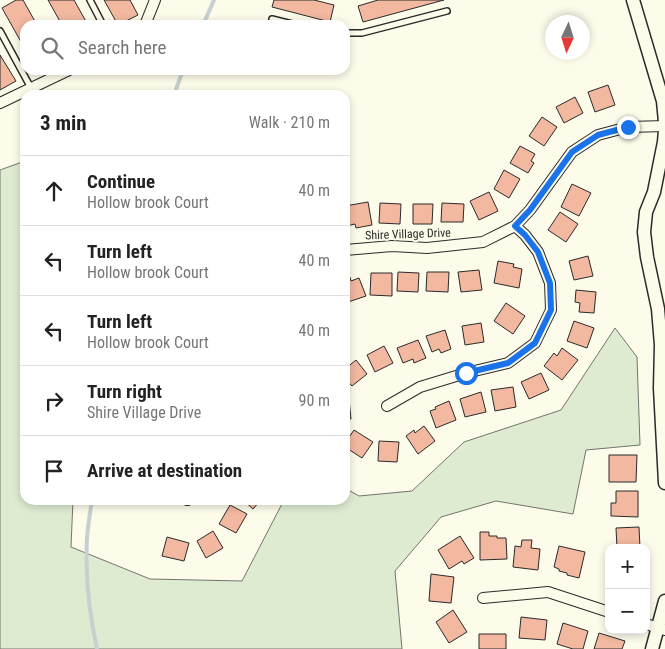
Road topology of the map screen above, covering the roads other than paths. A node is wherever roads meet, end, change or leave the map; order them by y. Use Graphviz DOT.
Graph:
graph roads {
  1 [pos="90,0"];
  2 [pos="155,0"];
  3 [pos="634,0"];
  4 [pos="447,11"];
  5 [pos="272,19"];
  6 [pos="100,20"];
  7 [pos="147,20"];
  8 [pos="276,20"];
  9 [pos="0,31"];
  10 [pos="350,33"];
  11 [pos="20,68"];
  12 [pos="24,75"];
  13 [pos="59,75"];
  14 [pos="31,89"];
  15 [pos="20,94"];
  16 [pos="0,102"];
  17 [pos="665,124"];
  18 [pos="665,130"];
  19 [pos="515,226"];
  20 [pos="350,250"];
  21 [pos="387,406"];
  22 [pos="665,483"];
  23 [pos="483,598"];
  24 [pos="665,602"];
  25 [pos="605,611"];
  26 [pos="656,627"];
  27 [pos="652,649"];
  1 -- 6 [label="lane"];
  2 -- 7 [label="street"];
  3 -- 17 [label="street"];
  4 -- 10 [label="lane"];
  5 -- 8 [label="lane"];
  9 -- 11 [label="lane"];
  12 -- 14 [label="lane"];
  13 -- 14 [label="street"];
  15 -- 16 [label="street"];
  17 -- 19 [label="street, Shire Village Drive"];
  18 -- 22 [label="street"];
  19 -- 20 [label="street, Shire Village Drive"];
  19 -- 21 [label="street"];
  23 -- 25 [label="street"];
  24 -- 26 [label="street"];
  26 -- 27 [label="street"];
}
